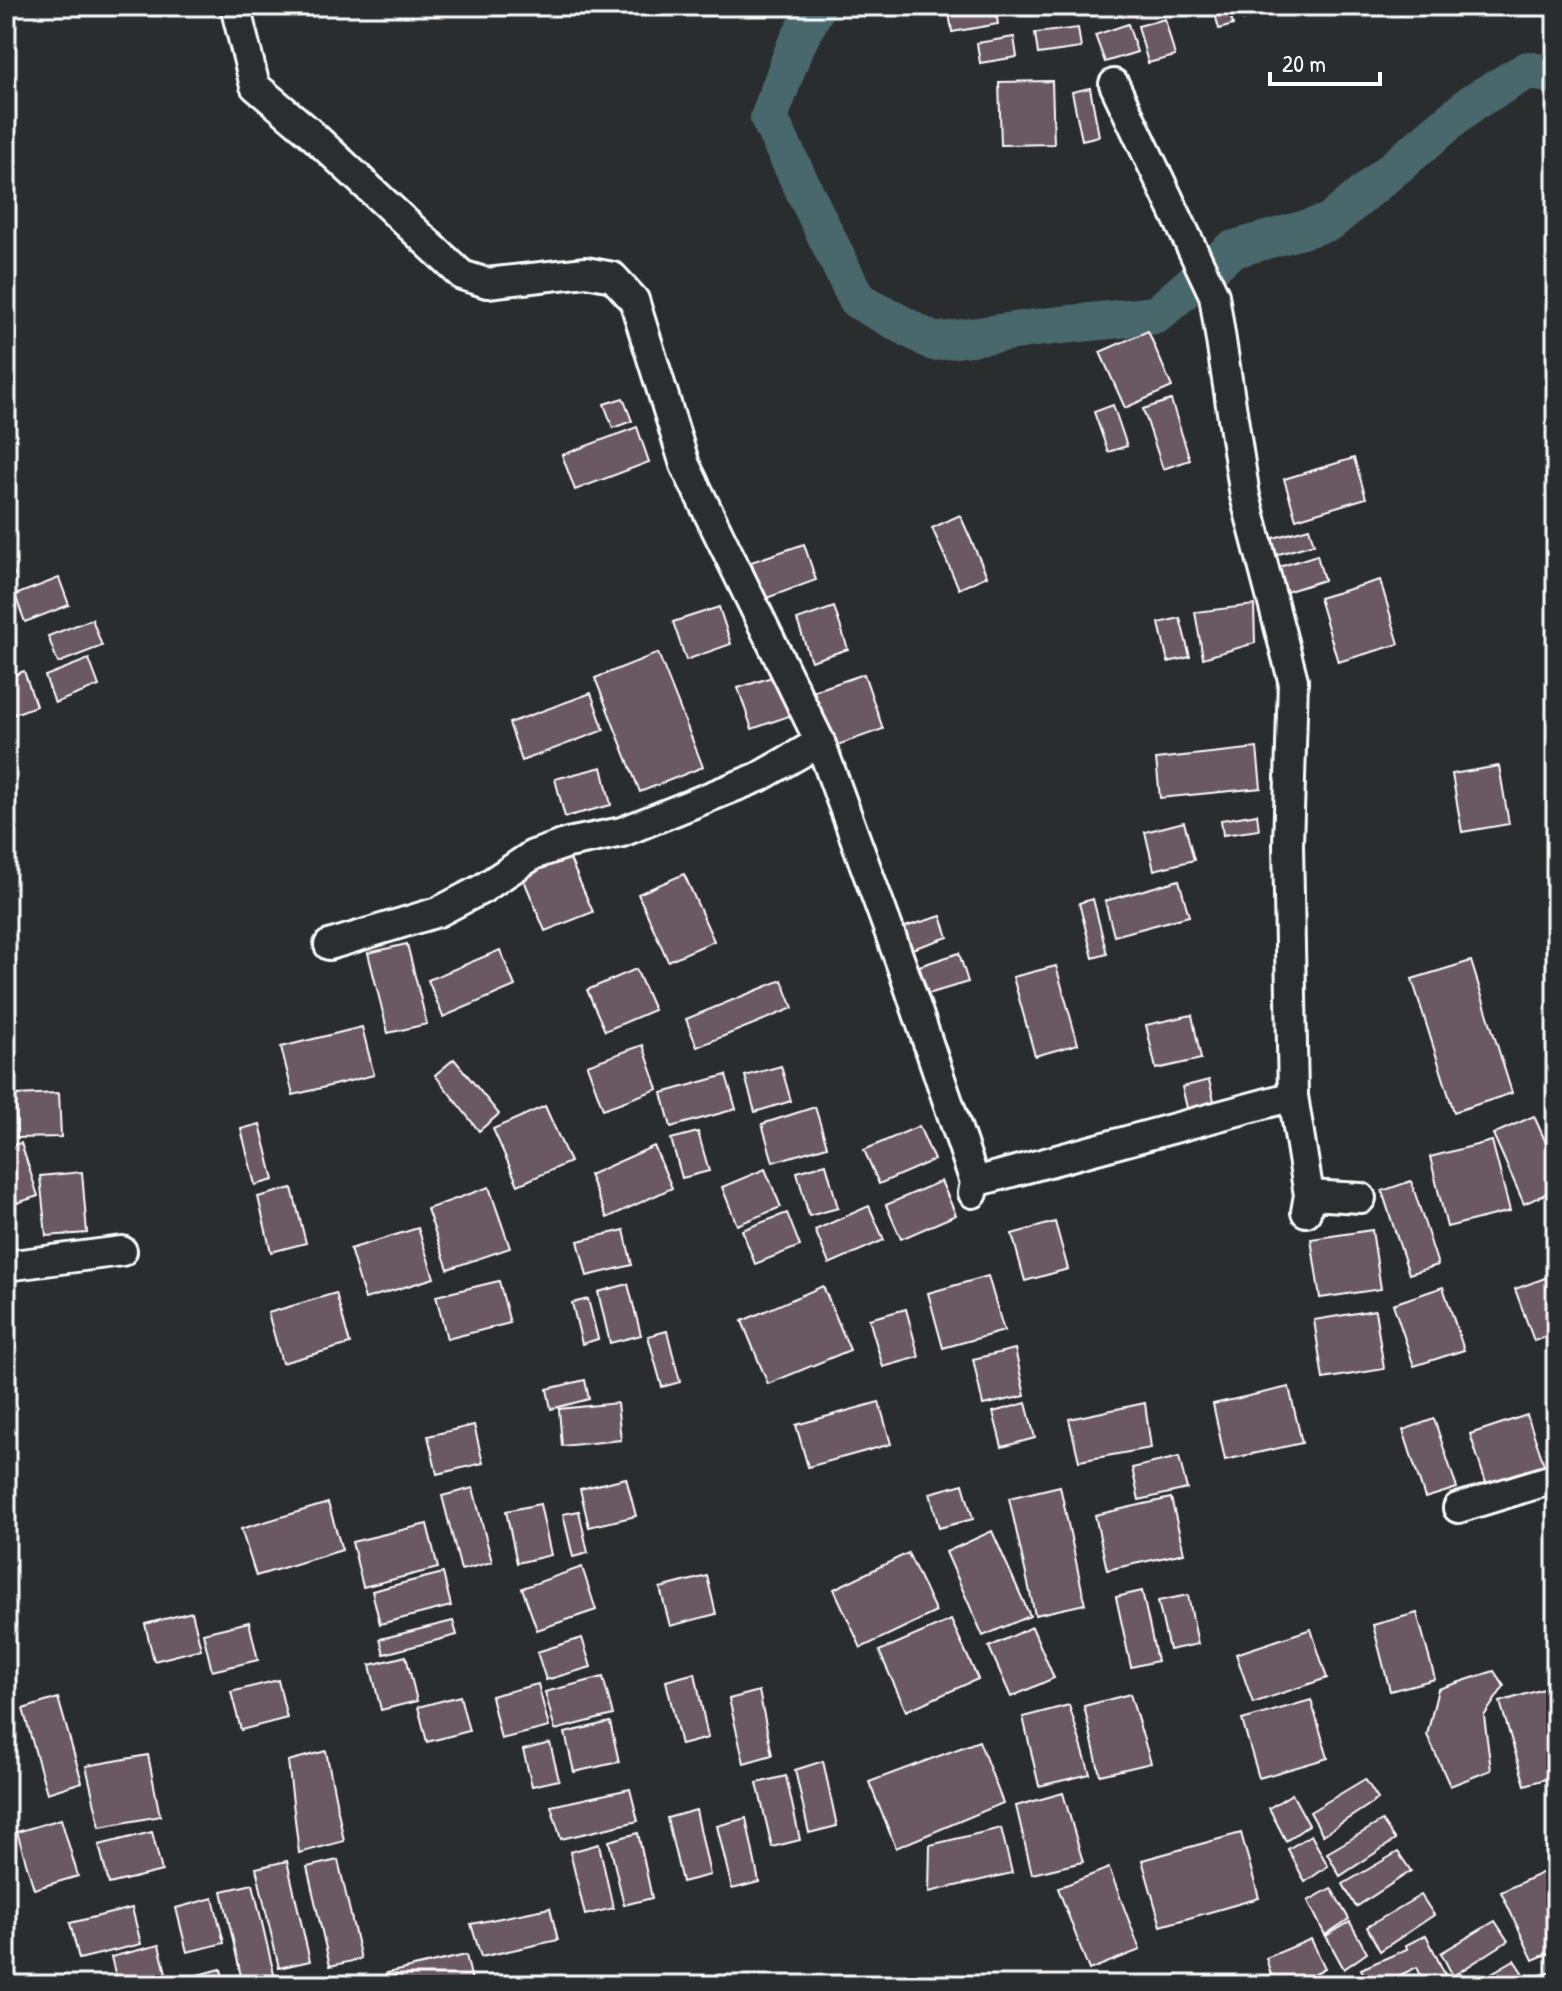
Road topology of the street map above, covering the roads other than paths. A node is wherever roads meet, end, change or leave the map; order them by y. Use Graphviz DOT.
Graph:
graph roads {
  1 [pos="235,6"];
  2 [pos="1114,84"];
  3 [pos="820,742"];
  4 [pos="329,945"];
  5 [pos="1293,1096"];
  6 [pos="1361,1198"];
  7 [pos="122,1251"];
  8 [pos="6,1266"];
  9 [pos="1556,1478"];
  10 [pos="1458,1508"];
  1 -- 3 [label="street"];
  2 -- 5 [label="street"];
  3 -- 4 [label="street"];
  3 -- 5 [label="street"];
  5 -- 6 [label="street"];
  7 -- 8 [label="street"];
  9 -- 10 [label="street"];
}
